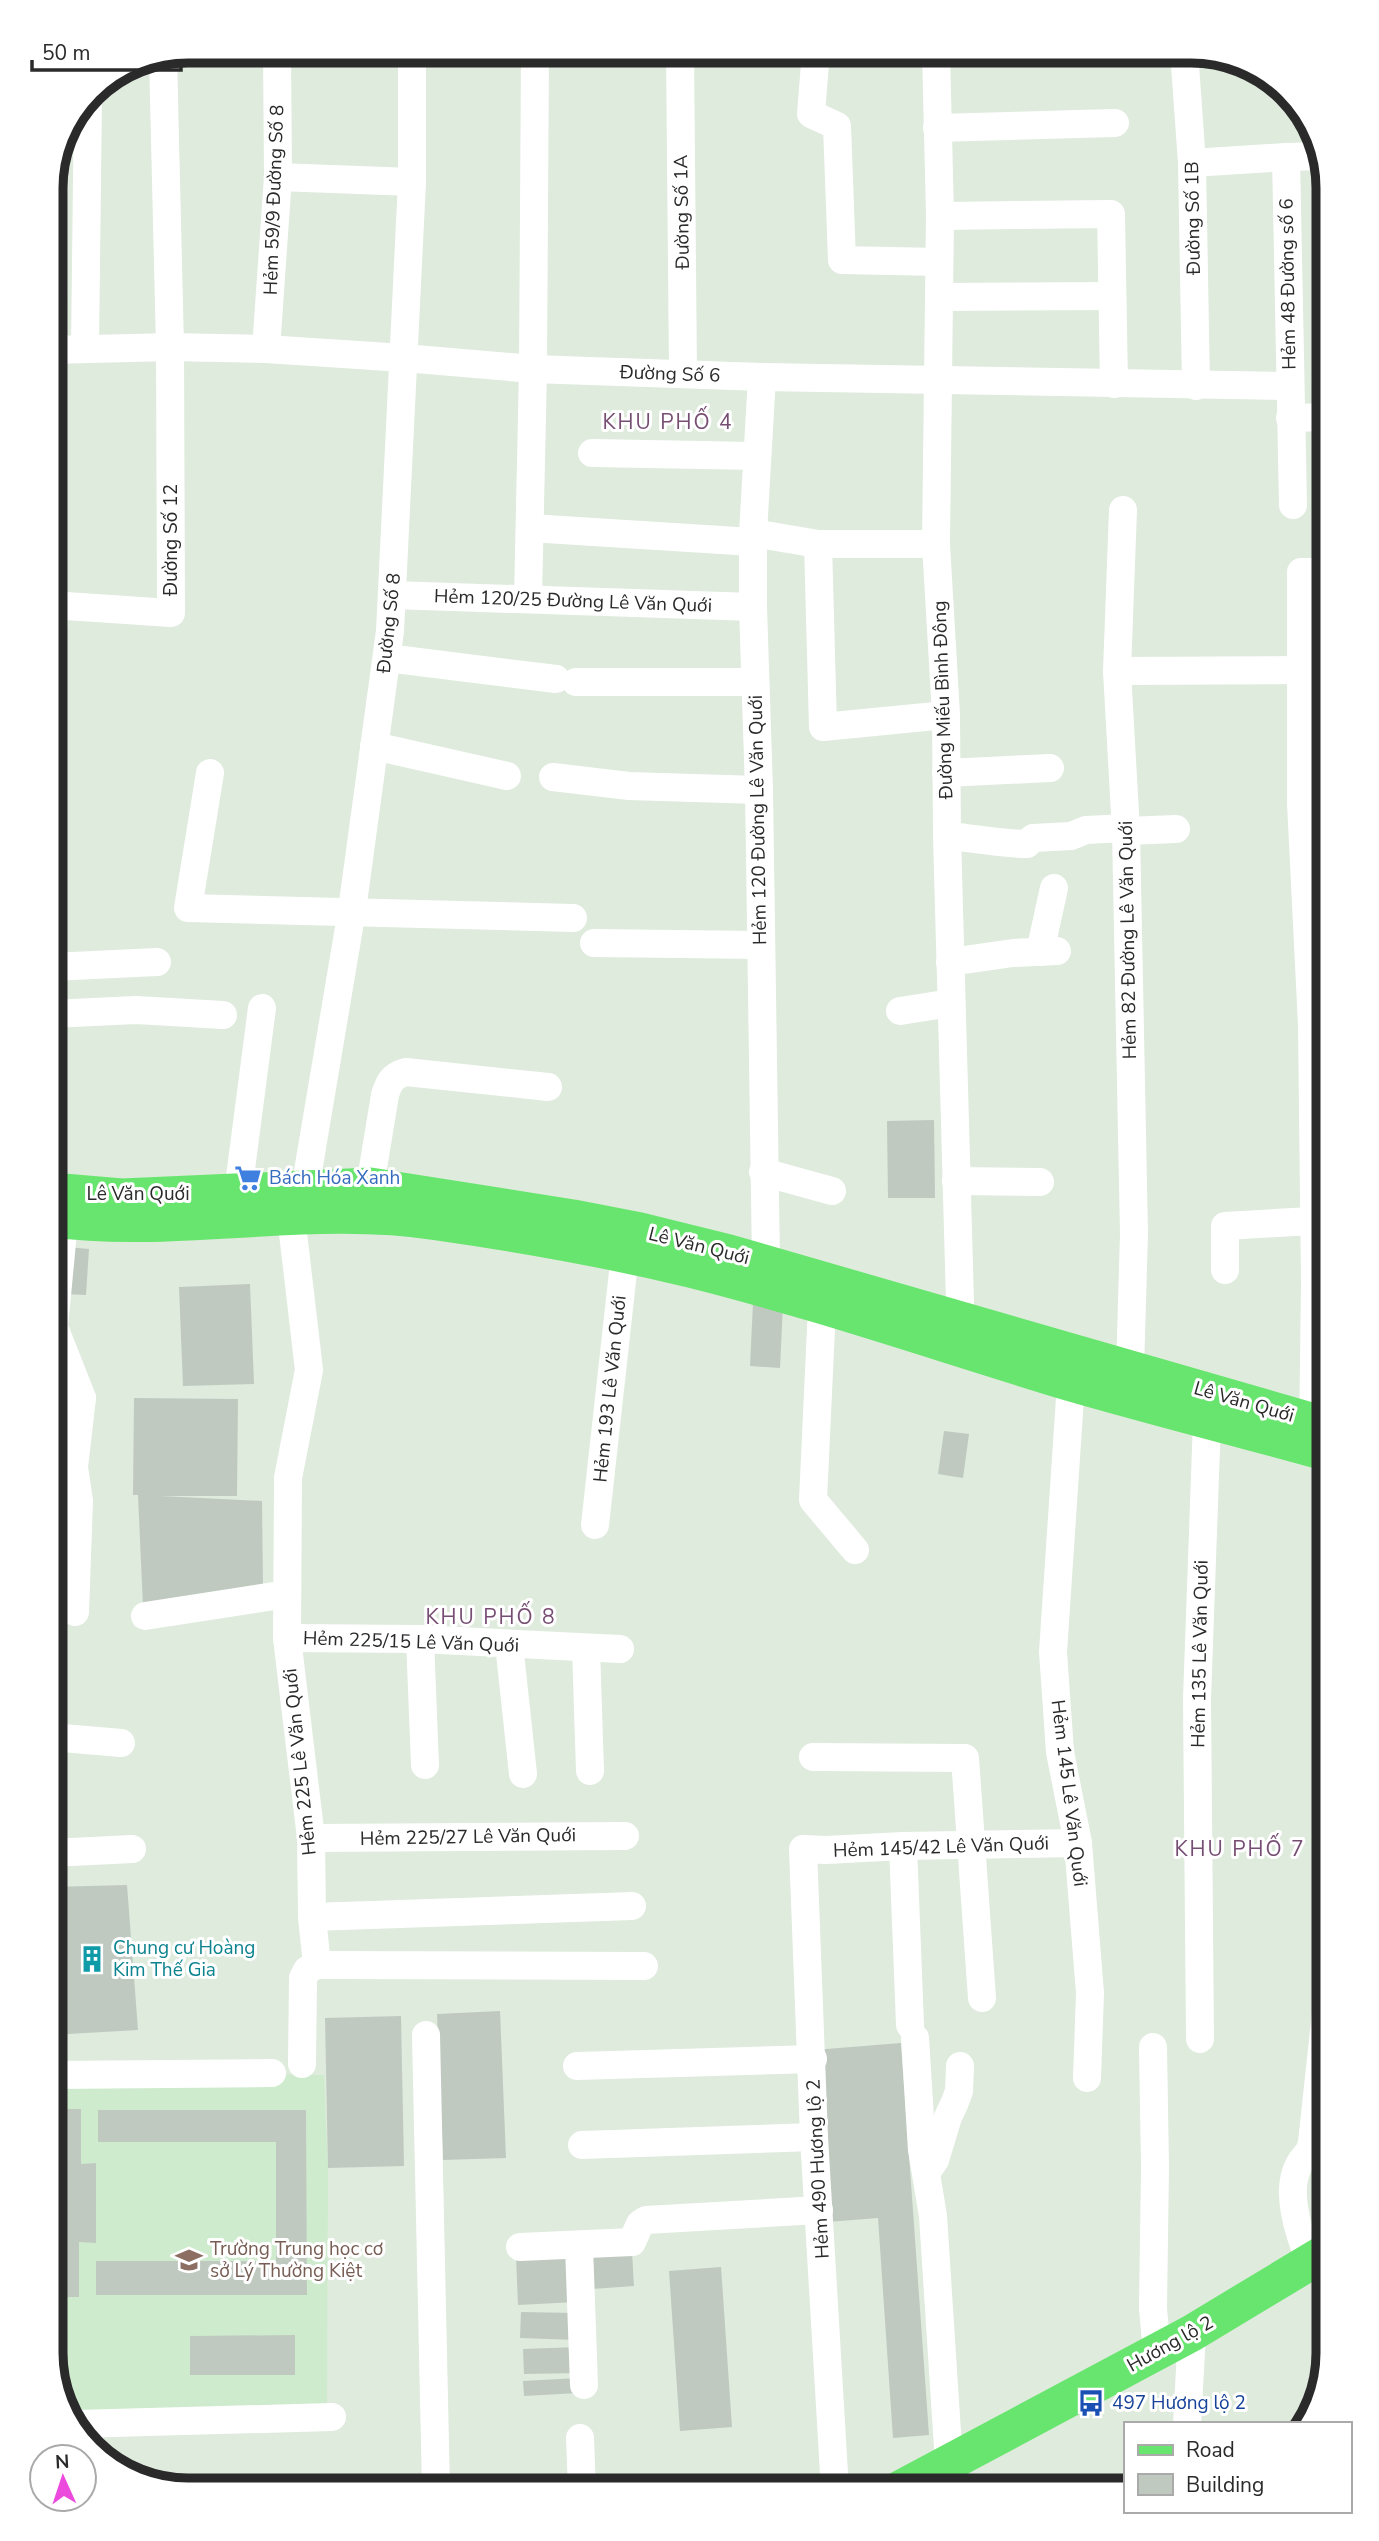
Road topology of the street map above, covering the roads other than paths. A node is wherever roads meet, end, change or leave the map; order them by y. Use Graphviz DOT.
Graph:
graph roads {
  1 [pos="277,63"];
  2 [pos="412,63"];
  3 [pos="535,63"];
  4 [pos="680,63"];
  5 [pos="815,63"];
  6 [pos="936,63"];
  7 [pos="1185,63"];
  8 [pos="163,65"];
  9 [pos="88,114"];
  10 [pos="1115,123"];
  11 [pos="937,128"];
  12 [pos="1312,156"];
  13 [pos="1286,157"];
  14 [pos="1192,163"];
  15 [pos="278,177"];
  16 [pos="412,182"];
  17 [pos="940,216"];
  18 [pos="939,262"];
  19 [pos="1112,296"];
  20 [pos="939,297"];
  21 [pos="170,347"];
  22 [pos="85,349"];
  23 [pos="266,349"];
  24 [pos="63,350"];
  25 [pos="404,358"];
  26 [pos="533,369"];
  27 [pos="683,373"];
  28 [pos="762,377"];
  29 [pos="938,380"];
  30 [pos="1114,384"];
  31 [pos="1196,386"];
  32 [pos="1290,386"];
  33 [pos="1316,417"];
  34 [pos="1290,418"];
  35 [pos="592,453"];
  36 [pos="757,456"];
  37 [pos="1293,505"];
  38 [pos="1122,510"];
  39 [pos="530,528"];
  40 [pos="753,537"];
  41 [pos="818,544"];
  42 [pos="936,544"];
  43 [pos="1315,572"];
  44 [pos="393,595"];
  45 [pos="528,599"];
  46 [pos="63,606"];
  47 [pos="753,607"];
  48 [pos="387,657"];
  49 [pos="1300,670"];
  50 [pos="1117,671"];
  51 [pos="755,682"];
  52 [pos="946,715"];
  53 [pos="374,746"];
  54 [pos="1050,768"];
  55 [pos="211,773"];
  56 [pos="946,773"];
  57 [pos="506,776"];
  58 [pos="552,777"];
  59 [pos="760,790"];
  60 [pos="1315,803"];
  61 [pos="1126,829"];
  62 [pos="1176,829"];
  63 [pos="947,836"];
  64 [pos="1316,847"];
  65 [pos="1054,888"];
  66 [pos="352,911"];
  67 [pos="573,918"];
  68 [pos="594,943"];
  69 [pos="761,945"];
  70 [pos="157,962"];
  71 [pos="950,962"];
  72 [pos="63,966"];
  73 [pos="951,1003"];
  74 [pos="262,1008"];
  75 [pos="900,1011"];
  76 [pos="63,1013"];
  77 [pos="223,1015"];
  78 [pos="548,1087"];
  79 [pos="763,1172"];
  80 [pos="956,1181"];
  81 [pos="1040,1182"];
  82 [pos="370,1186"];
  83 [pos="832,1191"];
  84 [pos="238,1192"];
  85 [pos="298,1203"];
  86 [pos="63,1208"];
  87 [pos="63,1211"];
  88 [pos="1316,1221"];
  89 [pos="625,1254"];
  90 [pos="766,1263"];
  91 [pos="1225,1270"];
  92 [pos="822,1307"];
  93 [pos="961,1335"];
  94 [pos="63,1349"];
  95 [pos="1130,1369"];
  96 [pos="1071,1383"];
  97 [pos="82,1398"];
  98 [pos="63,1400"];
  99 [pos="1207,1420"];
  100 [pos="1316,1435"];
  101 [pos="1316,1436"];
  102 [pos="63,1468"];
  103 [pos="595,1525"];
  104 [pos="855,1550"];
  105 [pos="287,1594"];
  106 [pos="75,1612"];
  107 [pos="145,1616"];
  108 [pos="287,1638"];
  109 [pos="420,1639"];
  110 [pos="509,1644"];
  111 [pos="586,1648"];
  112 [pos="620,1649"];
  113 [pos="63,1738"];
  114 [pos="121,1743"];
  115 [pos="813,1757"];
  116 [pos="425,1765"];
  117 [pos="590,1771"];
  118 [pos="523,1774"];
  119 [pos="625,1836"];
  120 [pos="311,1838"];
  121 [pos="1078,1843"];
  122 [pos="971,1844"];
  123 [pos="903,1846"];
  124 [pos="132,1849"];
  125 [pos="803,1849"];
  126 [pos="63,1852"];
  127 [pos="632,1906"];
  128 [pos="312,1917"];
  129 [pos="645,1966"];
  130 [pos="312,1967"];
  131 [pos="982,1998"];
  132 [pos="426,2035"];
  133 [pos="1200,2039"];
  134 [pos="1153,2048"];
  135 [pos="813,2059"];
  136 [pos="302,2064"];
  137 [pos="577,2066"];
  138 [pos="960,2066"];
  139 [pos="272,2073"];
  140 [pos="63,2075"];
  141 [pos="1087,2078"];
  142 [pos="1316,2105"];
  143 [pos="814,2137"];
  144 [pos="582,2145"];
  145 [pos="926,2173"];
  146 [pos="819,2210"];
  147 [pos="579,2246"];
  148 [pos="520,2247"];
  149 [pos="1316,2252"];
  150 [pos="1316,2258"];
  151 [pos="1192,2333"];
  152 [pos="1157,2352"];
  153 [pos="584,2385"];
  154 [pos="331,2417"];
  155 [pos="1187,2422"];
  156 [pos="86,2424"];
  157 [pos="580,2438"];
  158 [pos="948,2463"];
  159 [pos="436,2478"];
  160 [pos="582,2478"];
  161 [pos="834,2478"];
  162 [pos="920,2478"];
  1 -- 15 [label="street, Hẻm 59/9 Đường Số 8"];
  2 -- 16 [label="street, Đường Số 8"];
  3 -- 26 [label="street"];
  4 -- 27 [label="street, Đường Số 1A"];
  5 -- 18 [label="street"];
  6 -- 11 [label="street, Đường Miếu Bình Đông"];
  7 -- 14 [label="street, Đường Số 1B"];
  8 -- 21 [label="street"];
  9 -- 22 [label="street"];
  10 -- 11 [label="street"];
  11 -- 17 [label="street, Đường Miếu Bình Đông"];
  12 -- 13 [label="street"];
  13 -- 14 [label="street"];
  13 -- 32 [label="street, Hẻm 48 Đường số 6"];
  14 -- 31 [label="street, Đường Số 1B"];
  15 -- 16 [label="street"];
  15 -- 23 [label="street, Hẻm 59/9 Đường Số 8"];
  16 -- 25 [label="street, Đường Số 8"];
  17 -- 18 [label="street, Đường Miếu Bình Đông"];
  17 -- 19 [label="street"];
  18 -- 20 [label="street, Đường Miếu Bình Đông"];
  19 -- 20 [label="street"];
  19 -- 30 [label="street"];
  20 -- 29 [label="street, Đường Miếu Bình Đông"];
  21 -- 22 [label="street, Đường Số 6"];
  21 -- 23 [label="street, Đường Số 6"];
  21 -- 46 [label="street, Đường Số 12"];
  22 -- 24 [label="street, Đường Số 6"];
  23 -- 25 [label="street, Đường Số 6"];
  25 -- 26 [label="street, Đường Số 6"];
  25 -- 44 [label="street, Đường Số 8"];
  26 -- 27 [label="street, Đường Số 6"];
  26 -- 39 [label="street"];
  27 -- 28 [label="street, Đường Số 6"];
  28 -- 29 [label="street, Đường Số 6"];
  28 -- 36 [label="street, Hẻm 120 Đường Lê Văn Quới"];
  29 -- 30 [label="street, Đường Số 6"];
  29 -- 42 [label="street, Đường Miếu Bình Đông"];
  30 -- 31 [label="street, Đường Số 6"];
  31 -- 32 [label="street, Đường Số 6"];
  32 -- 34 [label="street, Hẻm 48 Đường số 6"];
  33 -- 34 [label="street"];
  34 -- 37 [label="street, Hẻm 48 Đường số 6"];
  35 -- 36 [label="street"];
  36 -- 40 [label="street, Hẻm 120 Đường Lê Văn Quới"];
  38 -- 50 [label="street, Hẻm 82 Đường Lê Văn Quới"];
  39 -- 40 [label="street"];
  39 -- 45 [label="street"];
  40 -- 41 [label="street"];
  40 -- 47 [label="street, Hẻm 120 Đường Lê Văn Quới"];
  41 -- 42 [label="street"];
  41 -- 52 [label="street"];
  42 -- 52 [label="street, Đường Miếu Bình Đông"];
  43 -- 49 [label="street"];
  44 -- 45 [label="street, Hẻm 120/25 Đường Lê Văn Quới"];
  44 -- 48 [label="street, Đường Số 8"];
  45 -- 47 [label="street, Hẻm 120/25 Đường Lê Văn Quới"];
  47 -- 51 [label="street, Hẻm 120 Đường Lê Văn Quới"];
  48 -- 51 [label="street"];
  48 -- 53 [label="street, Đường Số 8"];
  49 -- 50 [label="street"];
  49 -- 60 [label="street"];
  50 -- 61 [label="street, Hẻm 82 Đường Lê Văn Quới"];
  51 -- 59 [label="street, Hẻm 120 Đường Lê Văn Quới"];
  52 -- 56 [label="street, Đường Miếu Bình Đông"];
  53 -- 57 [label="street"];
  53 -- 66 [label="street, Đường Số 8"];
  54 -- 56 [label="street"];
  55 -- 66 [label="street"];
  56 -- 63 [label="street, Đường Miếu Bình Đông"];
  58 -- 59 [label="street"];
  59 -- 69 [label="street, Hẻm 120 Đường Lê Văn Quới"];
  60 -- 64 [label="street"];
  61 -- 62 [label="street"];
  61 -- 63 [label="street"];
  61 -- 95 [label="street, Hẻm 82 Đường Lê Văn Quới"];
  63 -- 71 [label="street, Đường Miếu Bình Đông"];
  65 -- 71 [label="street"];
  66 -- 67 [label="street"];
  66 -- 85 [label="street, Đường Số 8"];
  68 -- 69 [label="street"];
  69 -- 79 [label="street, Hẻm 120 Đường Lê Văn Quới"];
  70 -- 72 [label="street"];
  71 -- 73 [label="street, Đường Miếu Bình Đông"];
  73 -- 75 [label="street"];
  73 -- 80 [label="street, Đường Miếu Bình Đông"];
  74 -- 84 [label="street"];
  76 -- 77 [label="street"];
  78 -- 82 [label="street"];
  79 -- 83 [label="street"];
  79 -- 90 [label="street, Hẻm 120 Đường Lê Văn Quới"];
  80 -- 81 [label="street"];
  80 -- 93 [label="street, Đường Miếu Bình Đông"];
  82 -- 85 [label="main road, Lê Văn Quới"];
  82 -- 90 [label="main road, Lê Văn Quới"];
  84 -- 85 [label="main road, Lê Văn Quới"];
  84 -- 86 [label="main road, Lê Văn Quới"];
  85 -- 87 [label="main road, Lê Văn Quới"];
  85 -- 89 [label="main road, Lê Văn Quới"];
  85 -- 105 [label="street, Hẻm 225 Lê Văn Quới"];
  88 -- 91 [label="street"];
  89 -- 92 [label="main road, Lê Văn Quới"];
  89 -- 103 [label="street, Hẻm 193 Lê Văn Quới"];
  90 -- 93 [label="main road, Lê Văn Quới"];
  92 -- 93 [label="main road, Lê Văn Quới"];
  92 -- 104 [label="street"];
  93 -- 95 [label="main road, Lê Văn Quới"];
  93 -- 96 [label="main road, Lê Văn Quới"];
  94 -- 97 [label="street"];
  95 -- 100 [label="main road, Lê Văn Quới"];
  96 -- 99 [label="main road, Lê Văn Quới"];
  96 -- 121 [label="street, Hẻm 145 Lê Văn Quới"];
  97 -- 98 [label="street"];
  97 -- 102 [label="street"];
  99 -- 101 [label="main road, Lê Văn Quới"];
  99 -- 133 [label="street, Hẻm 135 Lê Văn Quới"];
  102 -- 106 [label="street"];
  105 -- 107 [label="street"];
  105 -- 108 [label="street, Hẻm 225 Lê Văn Quới"];
  108 -- 109 [label="street, Hẻm 225/15 Lê Văn Quới"];
  108 -- 120 [label="street, Hẻm 225 Lê Văn Quới"];
  109 -- 110 [label="street, Hẻm 225/15 Lê Văn Quới"];
  109 -- 116 [label="street"];
  110 -- 111 [label="street, Hẻm 225/15 Lê Văn Quới"];
  110 -- 118 [label="street"];
  111 -- 112 [label="street, Hẻm 225/15 Lê Văn Quới"];
  111 -- 117 [label="street"];
  113 -- 114 [label="street"];
  115 -- 122 [label="street"];
  119 -- 120 [label="street, Hẻm 225/27 Lê Văn Quới"];
  120 -- 128 [label="street, Hẻm 225 Lê Văn Quới"];
  121 -- 122 [label="street, Hẻm 145/42 Lê Văn Quới"];
  121 -- 141 [label="street, Hẻm 145 Lê Văn Quới"];
  122 -- 123 [label="street, Hẻm 145/42 Lê Văn Quới"];
  122 -- 131 [label="street"];
  123 -- 125 [label="street, Hẻm 145/42 Lê Văn Quới"];
  123 -- 145 [label="street"];
  124 -- 126 [label="street"];
  125 -- 135 [label="street, Hẻm 490 Hương lộ 2"];
  127 -- 128 [label="street"];
  128 -- 130 [label="street, Hẻm 225 Lê Văn Quới"];
  129 -- 130 [label="street"];
  130 -- 136 [label="street, Hẻm 225 Lê Văn Quới"];
  132 -- 159 [label="street"];
  134 -- 152 [label="street"];
  135 -- 137 [label="street"];
  135 -- 143 [label="street, Hẻm 490 Hương lộ 2"];
  138 -- 145 [label="street"];
  139 -- 140 [label="street"];
  142 -- 149 [label="street"];
  143 -- 144 [label="street"];
  143 -- 146 [label="street, Hẻm 490 Hương lộ 2"];
  145 -- 158 [label="street"];
  146 -- 147 [label="street"];
  146 -- 161 [label="street, Hẻm 490 Hương lộ 2"];
  147 -- 148 [label="street"];
  147 -- 153 [label="street"];
  150 -- 151 [label="main road, Hương lộ 2"];
  151 -- 152 [label="main road, Hương lộ 2"];
  151 -- 155 [label="street"];
  152 -- 158 [label="main road, Hương lộ 2"];
  154 -- 156 [label="street"];
  157 -- 160 [label="street"];
  158 -- 162 [label="main road, Hương lộ 2"];
}
